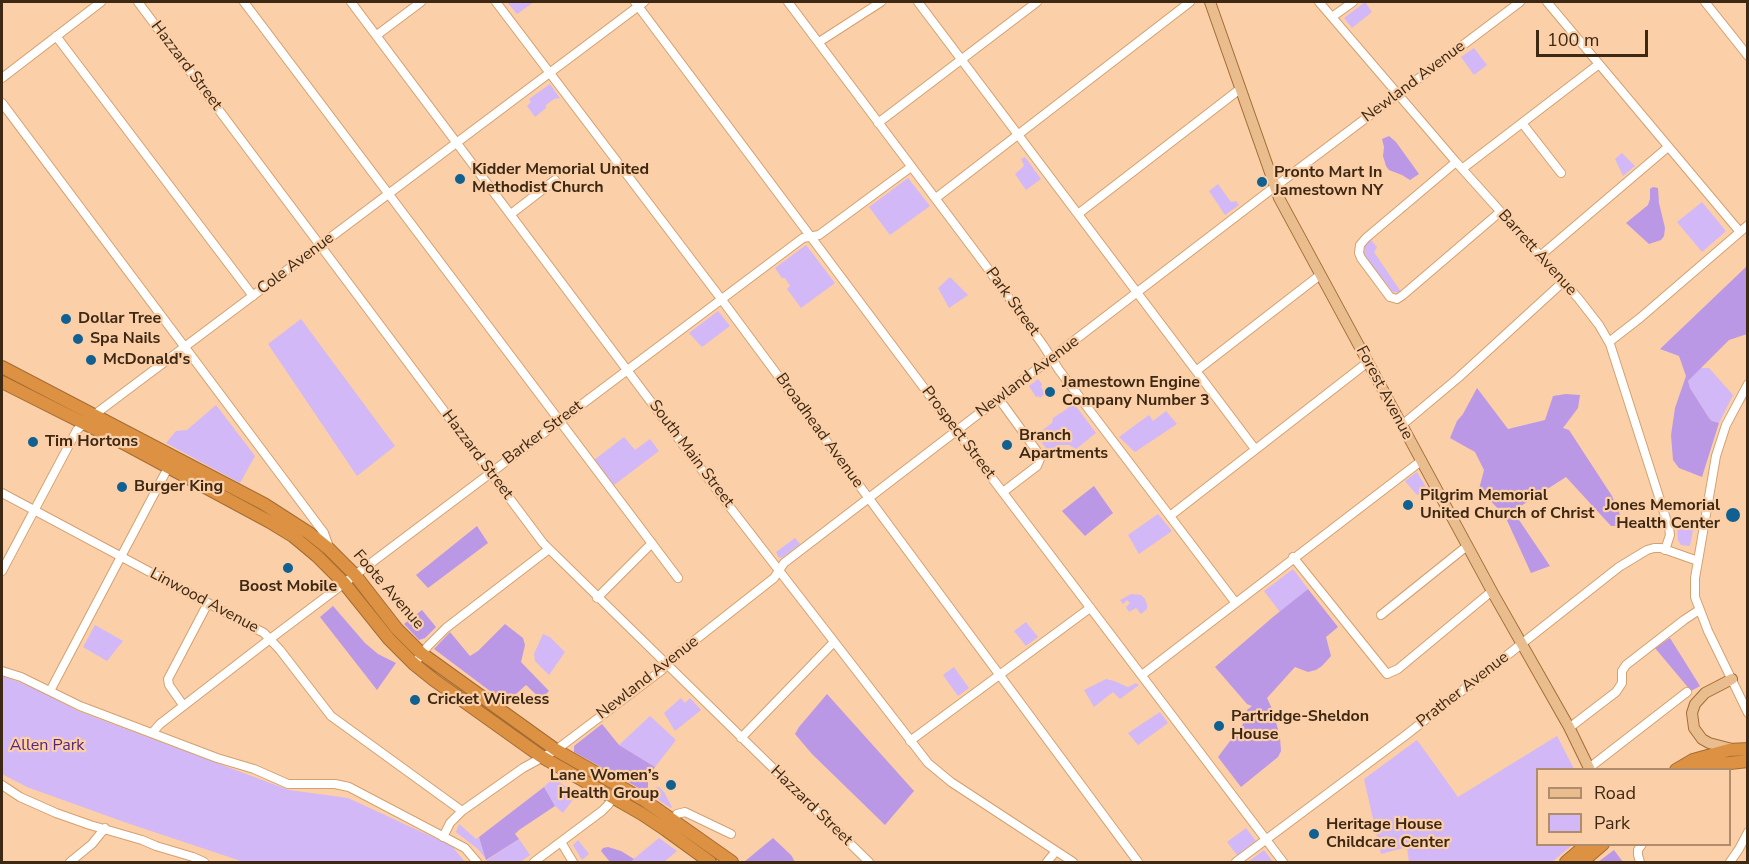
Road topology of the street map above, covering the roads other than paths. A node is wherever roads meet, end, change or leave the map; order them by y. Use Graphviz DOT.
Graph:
graph roads {
  1 [pos="101,2"];
  2 [pos="138,2"];
  3 [pos="244,2"];
  4 [pos="351,2"];
  5 [pos="421,2"];
  6 [pos="496,2"];
  7 [pos="788,2"];
  8 [pos="881,2"];
  9 [pos="918,2"];
  10 [pos="1037,2"];
  11 [pos="1190,2"];
  12 [pos="1210,2"];
  13 [pos="1319,2"];
  14 [pos="1353,2"];
  15 [pos="1520,2"];
  16 [pos="1547,2"];
  17 [pos="1705,2"];
  18 [pos="639,3"];
  19 [pos="1332,17"];
  20 [pos="376,35"];
  21 [pos="56,36"];
  22 [pos="819,42"];
  23 [pos="1747,53"];
  24 [pos="962,60"];
  25 [pos="1599,64"];
  26 [pos="551,72"];
  27 [pos="2,78"];
  28 [pos="1240,89"];
  29 [pos="1398,95"];
  30 [pos="2,103"];
  31 [pos="878,123"];
  32 [pos="1522,123"];
  33 [pos="1018,135"];
  34 [pos="457,142"];
  35 [pos="1668,147"];
  36 [pos="1459,165"];
  37 [pos="911,167"];
  38 [pos="1561,173"];
  39 [pos="555,180"];
  40 [pos="1275,188"];
  41 [pos="389,194"];
  42 [pos="936,198"];
  43 [pos="1500,212"];
  44 [pos="511,214"];
  45 [pos="1078,214"];
  46 [pos="1748,225"];
  47 [pos="1740,232"];
  48 [pos="811,237"];
  49 [pos="320,246"];
  50 [pos="1540,256"];
  51 [pos="1320,275"];
  52 [pos="1563,282"];
  53 [pos="1137,293"];
  54 [pos="253,296"];
  55 [pos="722,300"];
  56 [pos="1609,342"];
  57 [pos="185,348"];
  58 [pos="1052,359"];
  59 [pos="1368,362"];
  60 [pos="6,370"];
  61 [pos="628,370"];
  62 [pos="1196,371"];
  63 [pos="2,384"];
  64 [pos="1748,384"];
  65 [pos="999,399"];
  66 [pos="89,419"];
  67 [pos="559,420"];
  68 [pos="1402,425"];
  69 [pos="957,431"];
  70 [pos="1255,449"];
  71 [pos="1421,461"];
  72 [pos="171,462"];
  73 [pos="490,472"];
  74 [pos="1003,492"];
  75 [pos="2,493"];
  76 [pos="869,499"];
  77 [pos="34,510"];
  78 [pos="1170,516"];
  79 [pos="652,543"];
  80 [pos="1467,546"];
  81 [pos="329,549"];
  82 [pos="549,549"];
  83 [pos="1665,550"];
  84 [pos="122,557"];
  85 [pos="1293,557"];
  86 [pos="1698,561"];
  87 [pos="2,571"];
  88 [pos="779,571"];
  89 [pos="355,575"];
  90 [pos="678,578"];
  91 [pos="344,583"];
  92 [pos="1492,591"];
  93 [pos="597,598"];
  94 [pos="1235,602"];
  95 [pos="208,603"];
  96 [pos="1090,608"];
  97 [pos="1699,610"];
  98 [pos="1381,615"];
  99 [pos="270,639"];
  100 [pos="834,642"];
  101 [pos="1521,644"];
  102 [pos="418,658"];
  103 [pos="666,665"];
  104 [pos="2,671"];
  105 [pos="1000,675"];
  106 [pos="1142,675"];
  107 [pos="1732,680"];
  108 [pos="50,691"];
  109 [pos="1688,692"];
  110 [pos="183,705"];
  111 [pos="1748,713"];
  112 [pos="1569,728"];
  113 [pos="153,732"];
  114 [pos="741,738"];
  115 [pos="910,741"];
  116 [pos="1748,749"];
  117 [pos="556,750"];
  118 [pos="1732,750"];
  119 [pos="542,758"];
  120 [pos="1748,761"];
  121 [pos="1589,768"];
  122 [pos="1591,768"];
  123 [pos="1679,768"];
  124 [pos="1702,768"];
  125 [pos="2,785"];
  126 [pos="619,786"];
  127 [pos="614,797"];
  128 [pos="462,811"];
  129 [pos="670,825"];
  130 [pos="105,828"];
  131 [pos="1748,832"];
  132 [pos="731,834"];
  133 [pos="443,837"];
  134 [pos="1266,840"];
  135 [pos="561,842"];
  136 [pos="1585,846"];
  137 [pos="1601,846"];
  138 [pos="1641,846"];
  139 [pos="1056,851"];
  140 [pos="70,862"];
  141 [pos="204,862"];
  142 [pos="477,862"];
  143 [pos="534,862"];
  144 [pos="573,862"];
  145 [pos="710,862"];
  146 [pos="732,862"];
  147 [pos="869,862"];
  148 [pos="1047,862"];
  149 [pos="1073,862"];
  150 [pos="1138,862"];
  151 [pos="1236,862"];
  152 [pos="1283,862"];
  153 [pos="1566,862"];
  154 [pos="1582,862"];
  155 [pos="1640,862"];
  156 [pos="1730,862"];
  1 -- 21 [label="street"];
  2 -- 49 [label="street, Hazzard Street"];
  3 -- 41 [label="street"];
  4 -- 20 [label="street, South Main Street"];
  5 -- 20 [label="street"];
  6 -- 26 [label="street, Broadhead Avenue"];
  7 -- 22 [label="street, Park Street"];
  8 -- 22 [label="street"];
  9 -- 24 [label="street"];
  10 -- 24 [label="street"];
  11 -- 33 [label="street"];
  12 -- 28 [label="main road, Forest Avenue"];
  13 -- 19 [label="street, Barrett Avenue"];
  14 -- 19 [label="street"];
  15 -- 29 [label="street, Newland Avenue"];
  16 -- 25 [label="street"];
  17 -- 23 [label="street"];
  18 -- 26 [label="street, Cole Avenue"];
  18 -- 48 [label="street, Prospect Street"];
  19 -- 29 [label="street, Barrett Avenue"];
  20 -- 34 [label="street, South Main Street"];
  21 -- 27 [label="street"];
  21 -- 54 [label="street"];
  22 -- 31 [label="street, Park Street"];
  24 -- 31 [label="street"];
  24 -- 33 [label="street"];
  25 -- 32 [label="street"];
  25 -- 35 [label="street"];
  26 -- 34 [label="street, Cole Avenue"];
  26 -- 55 [label="street, Broadhead Avenue"];
  28 -- 40 [label="main road, Forest Avenue"];
  28 -- 45 [label="street"];
  29 -- 36 [label="street, Barrett Avenue"];
  29 -- 40 [label="street, Newland Avenue"];
  30 -- 57 [label="street"];
  31 -- 37 [label="street, Park Street"];
  32 -- 36 [label="street"];
  32 -- 38 [label="street"];
  33 -- 42 [label="street"];
  33 -- 45 [label="street"];
  34 -- 41 [label="street, Cole Avenue"];
  34 -- 44 [label="street, South Main Street"];
  35 -- 47 [label="street"];
  35 -- 50 [label="street"];
  36 -- 43 [label="street, Barrett Avenue"];
  36 -- 43 [label="street"];
  37 -- 42 [label="street, Park Street"];
  37 -- 48 [label="street, Barker Street"];
  39 -- 44 [label="street"];
  40 -- 51 [label="main road, Forest Avenue"];
  40 -- 53 [label="street, Newland Avenue"];
  41 -- 49 [label="street, Cole Avenue"];
  41 -- 67 [label="street"];
  42 -- 58 [label="street, Park Street"];
  43 -- 50 [label="street, Barrett Avenue"];
  44 -- 61 [label="street, South Main Street"];
  45 -- 53 [label="street"];
  46 -- 47 [label="street"];
  47 -- 56 [label="street"];
  48 -- 55 [label="street, Barker Street"];
  48 -- 69 [label="street, Prospect Street"];
  49 -- 54 [label="street, Cole Avenue"];
  49 -- 73 [label="street, Hazzard Street"];
  50 -- 52 [label="street, Barrett Avenue"];
  51 -- 59 [label="main road, Forest Avenue"];
  51 -- 62 [label="street"];
  52 -- 56 [label="street, Barrett Avenue"];
  52 -- 68 [label="street"];
  53 -- 58 [label="street, Newland Avenue"];
  53 -- 62 [label="street"];
  54 -- 57 [label="street, Cole Avenue"];
  55 -- 61 [label="street, Barker Street"];
  55 -- 76 [label="street, Broadhead Avenue"];
  56 -- 83 [label="street, Barrett Avenue"];
  57 -- 66 [label="street, Cole Avenue"];
  57 -- 81 [label="street"];
  58 -- 65 [label="street, Newland Avenue"];
  58 -- 78 [label="street, Park Street"];
  59 -- 68 [label="main road, Forest Avenue"];
  59 -- 70 [label="street"];
  60 -- 63 [label="street"];
  60 -- 66 [label="highway, Foote Avenue"];
  61 -- 67 [label="street, Barker Street"];
  61 -- 88 [label="street, South Main Street"];
  62 -- 70 [label="street"];
  63 -- 66 [label="highway, Foote Avenue"];
  64 -- 86 [label="street"];
  65 -- 69 [label="street, Newland Avenue"];
  65 -- 74 [label="street"];
  66 -- 72 [label="highway, Foote Avenue"];
  66 -- 77 [label="street, Cole Avenue"];
  67 -- 73 [label="street, Barker Street"];
  67 -- 79 [label="street"];
  68 -- 71 [label="main road, Forest Avenue"];
  69 -- 74 [label="street, Prospect Street"];
  69 -- 76 [label="street, Newland Avenue"];
  70 -- 78 [label="street"];
  71 -- 80 [label="main road, Forest Avenue"];
  71 -- 85 [label="street"];
  72 -- 81 [label="highway, Foote Avenue"];
  72 -- 84 [label="street"];
  72 -- 91 [label="highway, Foote Avenue"];
  73 -- 82 [label="street, Hazzard Street"];
  73 -- 89 [label="street, Barker Street"];
  74 -- 96 [label="street, Prospect Street"];
  75 -- 77 [label="street, Linwood Avenue"];
  76 -- 88 [label="street, Newland Avenue"];
  76 -- 105 [label="street, Broadhead Avenue"];
  77 -- 84 [label="street, Linwood Avenue"];
  77 -- 87 [label="street, Cole Avenue"];
  78 -- 94 [label="street, Park Street"];
  79 -- 90 [label="street"];
  79 -- 93 [label="street"];
  80 -- 92 [label="main road, Forest Avenue"];
  80 -- 98 [label="street"];
  81 -- 89 [label="highway, Foote Avenue"];
  82 -- 93 [label="street, Hazzard Street"];
  82 -- 102 [label="street"];
  83 -- 86 [label="street"];
  83 -- 101 [label="street, Prather Avenue"];
  84 -- 95 [label="street, Linwood Avenue"];
  84 -- 108 [label="street"];
  85 -- 92 [label="street"];
  85 -- 94 [label="street"];
  86 -- 97 [label="street"];
  88 -- 100 [label="street, South Main Street"];
  88 -- 103 [label="street, Newland Avenue"];
  89 -- 91 [label="street, Barker Street"];
  89 -- 102 [label="highway, Foote Avenue"];
  91 -- 99 [label="street, Barker Street"];
  91 -- 102 [label="highway, Foote Avenue"];
  92 -- 101 [label="main road, Forest Avenue"];
  93 -- 103 [label="street, Hazzard Street"];
  94 -- 106 [label="street"];
  95 -- 99 [label="street, Linwood Avenue"];
  95 -- 110 [label="street"];
  96 -- 105 [label="street"];
  96 -- 106 [label="street, Prospect Street"];
  97 -- 107 [label="street"];
  97 -- 112 [label="street"];
  99 -- 110 [label="street, Barker Street"];
  99 -- 128 [label="street, Linwood Avenue"];
  100 -- 114 [label="street"];
  100 -- 115 [label="street, South Main Street"];
  101 -- 112 [label="main road, Forest Avenue"];
  101 -- 134 [label="street, Prather Avenue"];
  102 -- 117 [label="highway, Foote Avenue"];
  102 -- 119 [label="highway, Foote Avenue"];
  103 -- 114 [label="street, Hazzard Street"];
  103 -- 117 [label="street, Newland Avenue"];
  104 -- 108 [label="street"];
  105 -- 115 [label="street"];
  105 -- 150 [label="street, Broadhead Avenue"];
  106 -- 134 [label="street, Prospect Street"];
  107 -- 111 [label="street"];
  107 -- 118 [label="main road"];
  108 -- 113 [label="street"];
  109 -- 122 [label="street"];
  110 -- 113 [label="street, Barker Street"];
  112 -- 121 [label="main road, Forest Avenue"];
  113 -- 133 [label="street"];
  114 -- 147 [label="street, Hazzard Street"];
  115 -- 139 [label="street, South Main Street"];
  116 -- 118 [label="highway"];
  117 -- 119 [label="street, Newland Avenue"];
  117 -- 126 [label="highway, Foote Avenue"];
  118 -- 123 [label="highway"];
  119 -- 127 [label="highway, Foote Avenue"];
  119 -- 128 [label="street, Newland Avenue"];
  120 -- 124 [label="highway"];
  125 -- 130 [label="street"];
  126 -- 127 [label="street"];
  126 -- 129 [label="highway, Foote Avenue"];
  127 -- 129 [label="highway, Foote Avenue"];
  127 -- 135 [label="street"];
  128 -- 133 [label="street, Newland Avenue"];
  129 -- 132 [label="street"];
  129 -- 145 [label="highway, Foote Avenue"];
  129 -- 146 [label="highway, Foote Avenue"];
  130 -- 140 [label="street"];
  130 -- 141 [label="street"];
  131 -- 156 [label="street"];
  133 -- 142 [label="street"];
  134 -- 151 [label="street, Prather Avenue"];
  134 -- 152 [label="street, Prospect Street"];
  135 -- 143 [label="street"];
  135 -- 144 [label="street"];
  136 -- 153 [label="highway"];
  137 -- 154 [label="highway"];
  138 -- 155 [label="street"];
  139 -- 148 [label="street"];
  139 -- 149 [label="street, South Main Street"];
}
